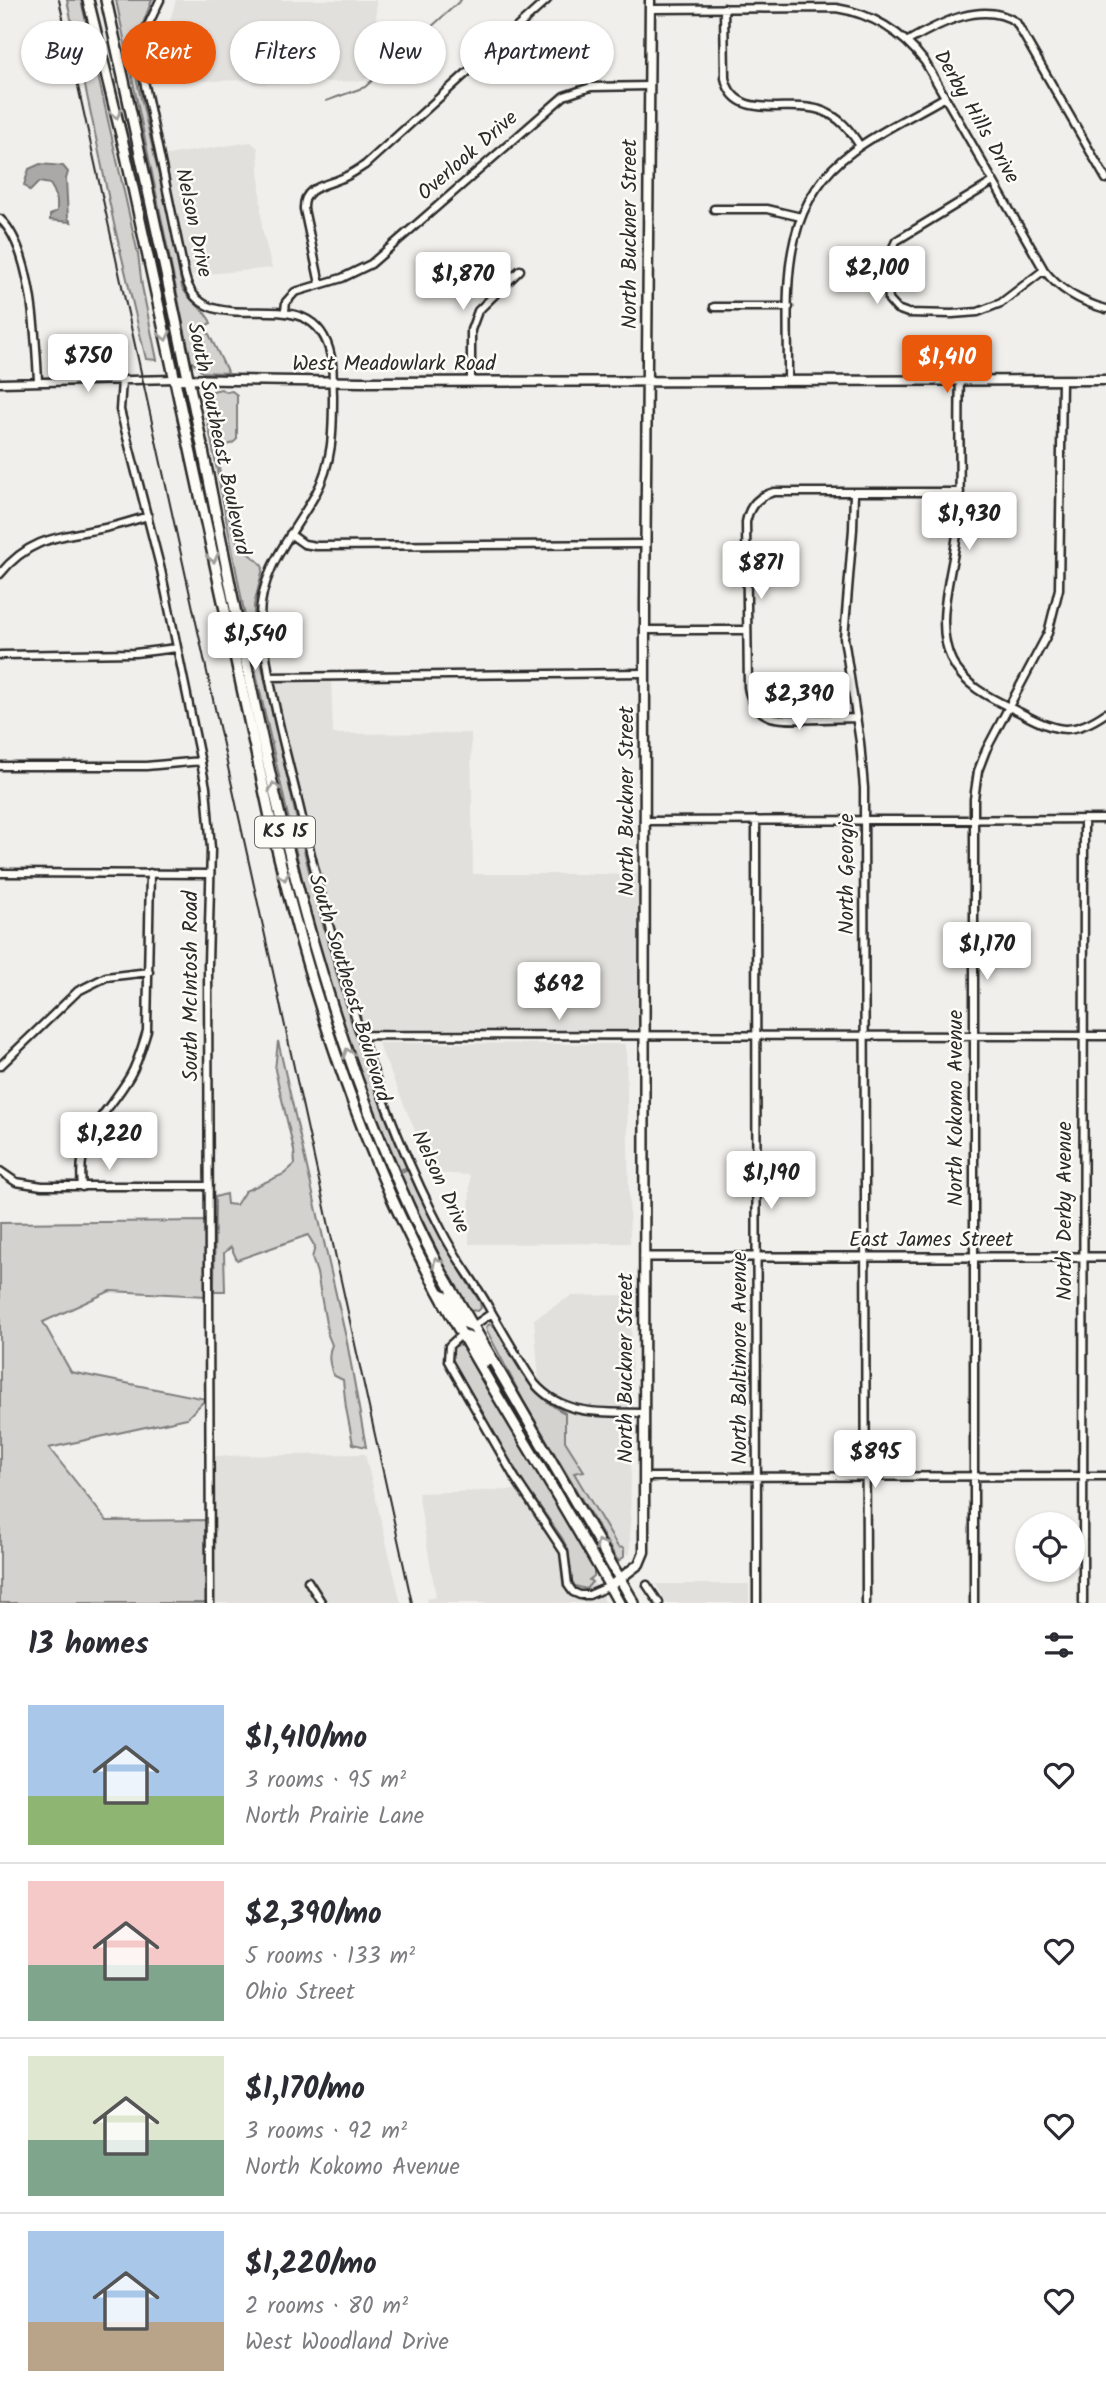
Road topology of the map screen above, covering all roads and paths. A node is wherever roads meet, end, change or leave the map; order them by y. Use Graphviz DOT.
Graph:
graph roads {
  1 [pos="89,0"];
  2 [pos="106,0"];
  3 [pos="160,0"];
  4 [pos="547,0"];
  5 [pos="650,5"];
  6 [pos="724,8"];
  7 [pos="908,41"];
  8 [pos="649,86"];
  9 [pos="945,97"];
  10 [pos="860,146"];
  11 [pos="1106,178"];
  12 [pos="993,182"];
  13 [pos="714,209"];
  14 [pos="801,217"];
  15 [pos="0,219"];
  16 [pos="520,270"];
  17 [pos="1044,270"];
  18 [pos="320,284"];
  19 [pos="714,307"];
  20 [pos="789,307"];
  21 [pos="1106,309"];
  22 [pos="285,311"];
  23 [pos="175,379"];
  24 [pos="189,379"];
  25 [pos="121,380"];
  26 [pos="960,380"];
  27 [pos="1062,380"];
  28 [pos="1106,380"];
  29 [pos="38,382"];
  30 [pos="332,382"];
  31 [pos="471,382"];
  32 [pos="788,382"];
  33 [pos="0,383"];
  34 [pos="646,383"];
  35 [pos="854,492"];
  36 [pos="960,492"];
  37 [pos="148,516"];
  38 [pos="290,534"];
  39 [pos="645,544"];
  40 [pos="0,574"];
  41 [pos="645,630"];
  42 [pos="747,630"];
  43 [pos="177,648"];
  44 [pos="0,655"];
  45 [pos="645,673"];
  46 [pos="269,677"];
  47 [pos="1009,707"];
  48 [pos="1106,713"];
  49 [pos="856,718"];
  50 [pos="201,761"];
  51 [pos="0,766"];
  52 [pos="1084,819"];
  53 [pos="1106,819"];
  54 [pos="756,820"];
  55 [pos="864,820"];
  56 [pos="974,820"];
  57 [pos="644,821"];
  58 [pos="0,873"];
  59 [pos="150,873"];
  60 [pos="210,874"];
  61 [pos="149,972"];
  62 [pos="361,1035"];
  63 [pos="757,1035"];
  64 [pos="865,1035"];
  65 [pos="974,1035"];
  66 [pos="1106,1035"];
  67 [pos="644,1036"];
  68 [pos="1082,1036"];
  69 [pos="0,1066"];
  70 [pos="0,1171"];
  71 [pos="209,1185"];
  72 [pos="82,1187"];
  73 [pos="644,1257"];
  74 [pos="1082,1257"];
  75 [pos="1106,1257"];
  76 [pos="757,1258"];
  77 [pos="866,1258"];
  78 [pos="974,1258"];
  79 [pos="439,1292"];
  80 [pos="492,1313"];
  81 [pos="473,1326"];
  82 [pos="462,1334"];
  83 [pos="499,1370"];
  84 [pos="644,1413"];
  85 [pos="866,1476"];
  86 [pos="975,1476"];
  87 [pos="1083,1476"];
  88 [pos="1106,1476"];
  89 [pos="644,1477"];
  90 [pos="758,1477"];
  91 [pos="621,1580"];
  92 [pos="308,1581"];
  93 [pos="647,1585"];
  94 [pos="610,1586"];
  95 [pos="210,1603"];
  96 [pos="322,1603"];
  97 [pos="619,1603"];
  98 [pos="634,1603"];
  99 [pos="659,1603"];
  100 [pos="757,1603"];
  101 [pos="866,1603"];
  102 [pos="974,1603"];
  103 [pos="1083,1603"];
  1 -- 23 [label="main road, South Southeast Boulevard / KS 15, one-way"];
  2 -- 24 [label="main road, South Southeast Boulevard / KS 15"];
  3 -- 22 [label="street, Nelson Drive"];
  4 -- 18 [label="street"];
  5 -- 6 [label="street, Derby Hills Drive"];
  5 -- 8 [label="main road, North Buckner Street"];
  6 -- 7 [label="street, Derby Hills Drive"];
  6 -- 10 [label="street"];
  7 -- 9 [label="street, Derby Hills Drive"];
  7 -- 11 [label="street"];
  8 -- 18 [label="street, Overlook Drive"];
  8 -- 34 [label="main road, North Buckner Street"];
  9 -- 10 [label="street"];
  9 -- 12 [label="street, Derby Hills Drive"];
  10 -- 14 [label="street"];
  12 -- 17 [label="street, Derby Hills Drive"];
  12 -- 17 [label="street"];
  13 -- 14 [label="street"];
  14 -- 20 [label="street"];
  15 -- 29 [label="street"];
  16 -- 31 [label="street"];
  17 -- 21 [label="street, Derby Hills Drive"];
  18 -- 22 [label="street, Overlook Drive"];
  19 -- 20 [label="street"];
  20 -- 32 [label="street"];
  22 -- 30 [label="street, Nelson Drive"];
  23 -- 24 [label="main road, West Meadowlark Road"];
  23 -- 25 [label="street, West Meadowlark Road"];
  23 -- 79 [label="main road, South Southeast Boulevard / KS 15, one-way"];
  24 -- 30 [label="main road, West Meadowlark Road"];
  81 -- 24 [label="main road, South Southeast Boulevard / KS 15, one-way"];
  25 -- 29 [label="street, West Meadowlark Road"];
  25 -- 37 [label="street, South McIntosh Road"];
  26 -- 27 [label="main road, West Meadowlark Road"];
  26 -- 32 [label="main road, West Meadowlark Road"];
  26 -- 36 [label="street"];
  27 -- 28 [label="main road, West Meadowlark Road"];
  27 -- 47 [label="street, North Kokomo Avenue"];
  29 -- 33 [label="street, West Meadowlark Road"];
  30 -- 31 [label="main road, West Meadowlark Road"];
  30 -- 38 [label="street, Nelson Drive"];
  31 -- 34 [label="main road, West Meadowlark Road"];
  32 -- 34 [label="main road, West Meadowlark Road"];
  34 -- 39 [label="main road, North Buckner Street"];
  35 -- 36 [label="street"];
  35 -- 42 [label="street"];
  35 -- 49 [label="street, North Georgie"];
  36 -- 47 [label="street"];
  37 -- 40 [label="street"];
  37 -- 43 [label="street, South McIntosh Road"];
  38 -- 39 [label="street"];
  38 -- 46 [label="street, Nelson Drive"];
  39 -- 41 [label="main road, North Buckner Street"];
  41 -- 42 [label="street"];
  41 -- 45 [label="main road, North Buckner Street"];
  42 -- 49 [label="street"];
  43 -- 44 [label="street"];
  43 -- 50 [label="street, South McIntosh Road"];
  45 -- 46 [label="street"];
  45 -- 57 [label="main road, North Buckner Street"];
  46 -- 62 [label="street, Nelson Drive"];
  47 -- 48 [label="street"];
  47 -- 56 [label="street, North Kokomo Avenue"];
  49 -- 55 [label="street, North Georgie"];
  50 -- 51 [label="street"];
  50 -- 60 [label="street, South McIntosh Road"];
  52 -- 53 [label="street"];
  52 -- 56 [label="street"];
  52 -- 68 [label="street, North Derby Avenue"];
  54 -- 55 [label="street"];
  54 -- 57 [label="street"];
  54 -- 63 [label="street, North Baltimore Avenue"];
  55 -- 56 [label="street"];
  55 -- 64 [label="street, North Georgie"];
  56 -- 65 [label="street, North Kokomo Avenue"];
  57 -- 67 [label="main road, North Buckner Street"];
  58 -- 59 [label="street"];
  59 -- 60 [label="street"];
  59 -- 61 [label="street"];
  60 -- 71 [label="street, South McIntosh Road"];
  61 -- 69 [label="street"];
  61 -- 72 [label="street"];
  62 -- 67 [label="street"];
  62 -- 80 [label="street, Nelson Drive"];
  63 -- 64 [label="street"];
  63 -- 67 [label="street"];
  63 -- 76 [label="street, North Baltimore Avenue"];
  64 -- 65 [label="street"];
  64 -- 77 [label="street, North Georgie"];
  65 -- 68 [label="street"];
  65 -- 78 [label="street, North Kokomo Avenue"];
  66 -- 68 [label="street"];
  67 -- 73 [label="main road, North Buckner Street"];
  68 -- 74 [label="street, North Derby Avenue"];
  70 -- 72 [label="street"];
  71 -- 72 [label="street"];
  71 -- 95 [label="street, South McIntosh Road"];
  73 -- 76 [label="street, East James Street"];
  73 -- 84 [label="main road, North Buckner Street"];
  74 -- 75 [label="street, East James Street"];
  74 -- 78 [label="street, East James Street"];
  74 -- 87 [label="street, North Derby Avenue"];
  76 -- 77 [label="street, East James Street"];
  76 -- 90 [label="street, North Baltimore Avenue"];
  77 -- 78 [label="street, East James Street"];
  77 -- 85 [label="street, North Georgie"];
  78 -- 86 [label="street, North Kokomo Avenue"];
  79 -- 81 [label="main road"];
  79 -- 82 [label="main road, South Southeast Boulevard / KS 15"];
  80 -- 81 [label="street"];
  80 -- 84 [label="street, Nelson Drive"];
  81 -- 83 [label="main road, South Southeast Boulevard / KS 15"];
  82 -- 83 [label="main road"];
  82 -- 94 [label="main road, South Southeast Boulevard / KS 15"];
  82 -- 94 [label="street"];
  91 -- 83 [label="main road, South Southeast Boulevard / KS 15, one-way"];
  84 -- 89 [label="main road, North Buckner Street"];
  85 -- 86 [label="street"];
  85 -- 90 [label="street"];
  85 -- 101 [label="street, North Georgie"];
  86 -- 87 [label="street"];
  86 -- 102 [label="street, North Kokomo Avenue"];
  87 -- 88 [label="street"];
  87 -- 103 [label="street, North Derby Avenue"];
  89 -- 90 [label="street"];
  89 -- 91 [label="main road, North Buckner Street"];
  90 -- 100 [label="street, North Baltimore Avenue"];
  91 -- 94 [label="main road, North Buckner Street"];
  91 -- 98 [label="main road, South Southeast Boulevard / KS 15"];
  92 -- 96 [label="street"];
  93 -- 99 [label="street"];
  94 -- 97 [label="main road, South Southeast Boulevard / KS 15"];
}
